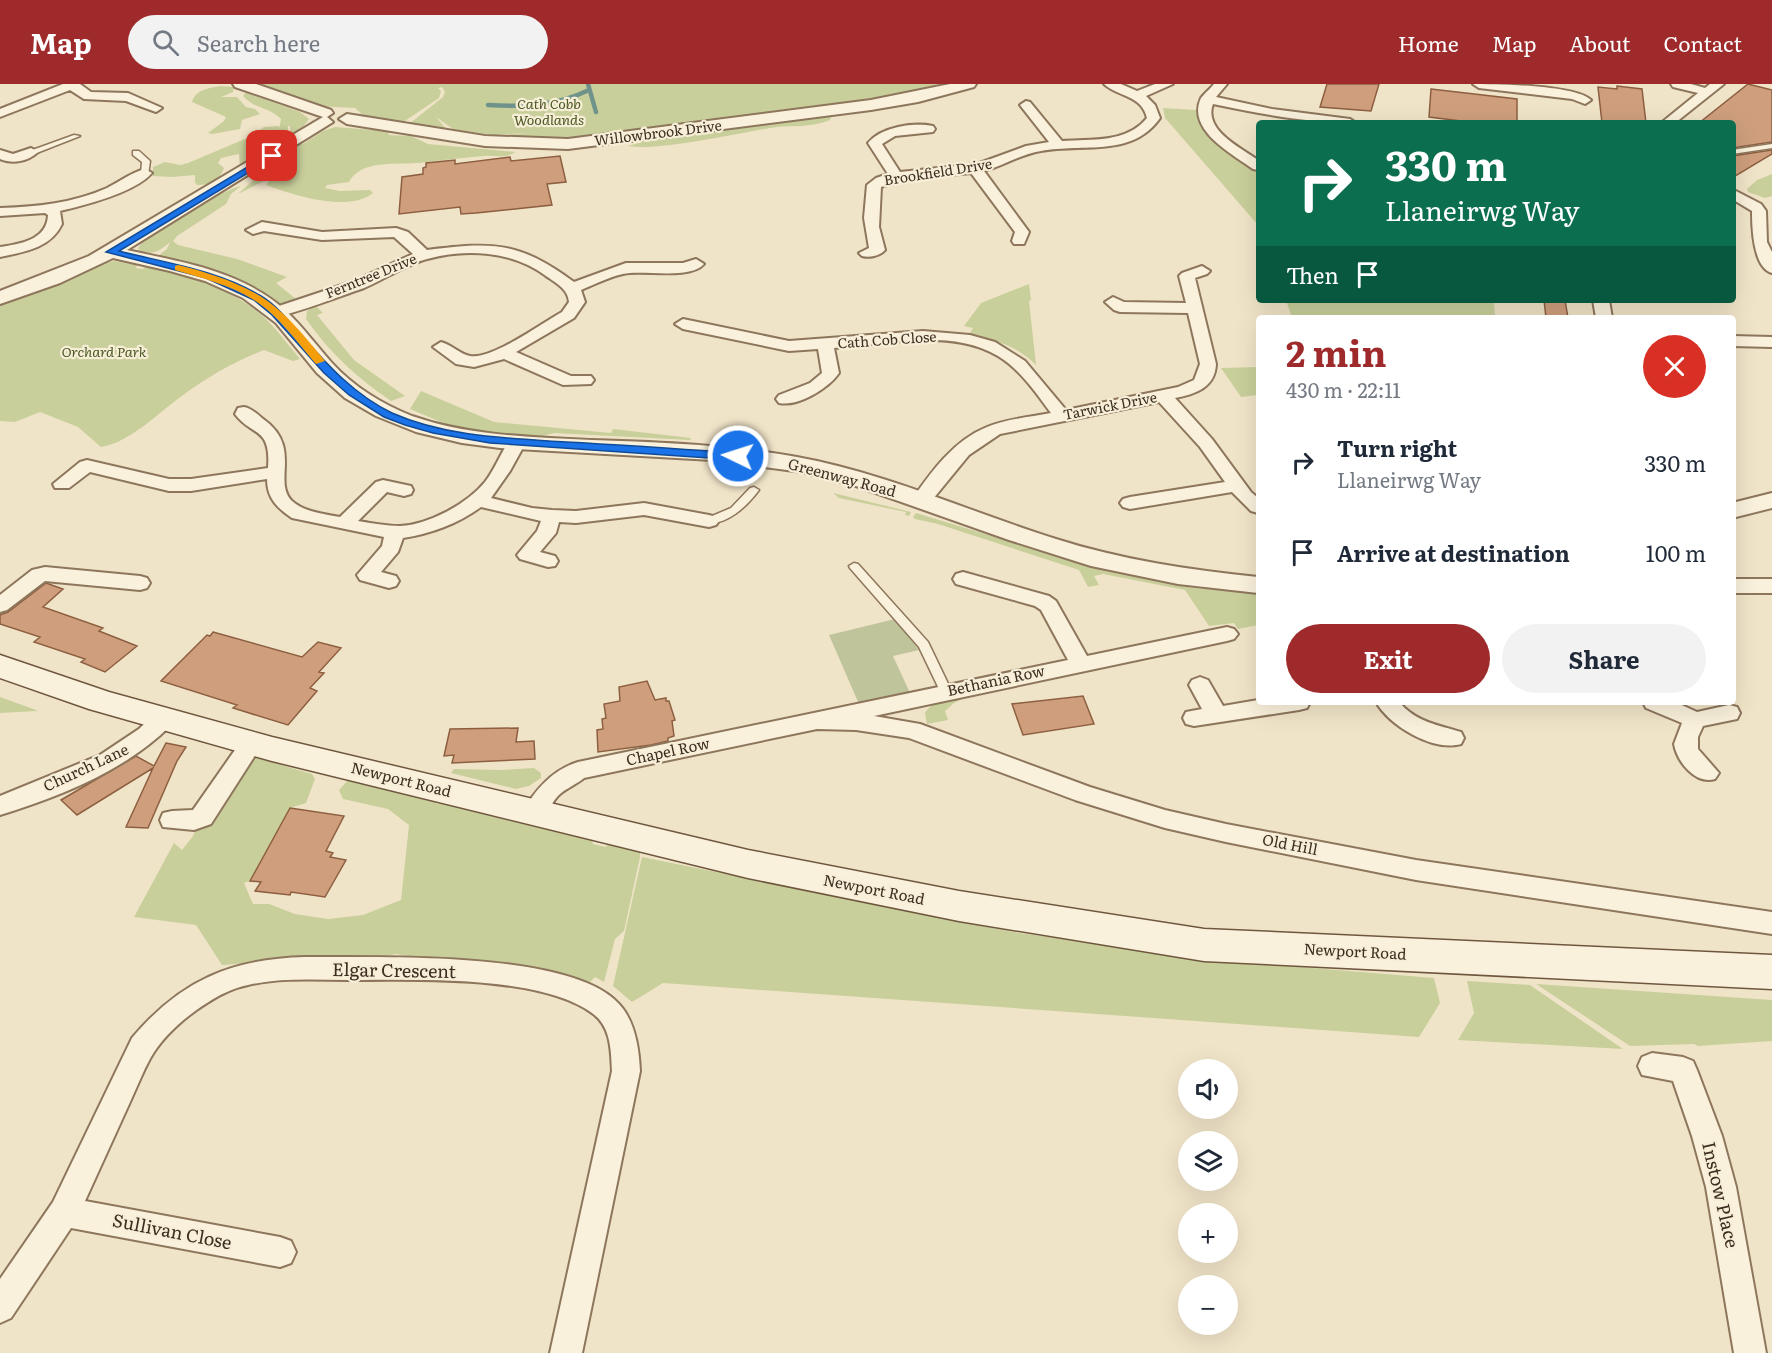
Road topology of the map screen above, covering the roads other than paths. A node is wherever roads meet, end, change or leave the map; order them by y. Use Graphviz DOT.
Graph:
graph roads {
  1 [pos="72,84"];
  2 [pos="241,84"];
  3 [pos="968,84"];
  4 [pos="1110,84"];
  5 [pos="1167,84"];
  6 [pos="1221,84"];
  7 [pos="1479,84"];
  8 [pos="1677,84"];
  9 [pos="1712,88"];
  10 [pos="1136,95"];
  11 [pos="1207,99"];
  12 [pos="0,100"];
  13 [pos="1585,100"];
  14 [pos="18,105"];
  15 [pos="1026,105"];
  16 [pos="156,108"];
  17 [pos="0,113"];
  18 [pos="325,118"];
  19 [pos="1327,120"];
  20 [pos="1671,120"];
  21 [pos="928,129"];
  22 [pos="76,136"];
  23 [pos="1058,144"];
  24 [pos="1772,146"];
  25 [pos="1736,151"];
  26 [pos="31,152"];
  27 [pos="136,153"];
  28 [pos="0,154"];
  29 [pos="1256,164"];
  30 [pos="975,168"];
  31 [pos="897,177"];
  32 [pos="140,180"];
  33 [pos="1736,195"];
  34 [pos="1756,207"];
  35 [pos="1772,207"];
  36 [pos="50,210"];
  37 [pos="0,212"];
  38 [pos="253,230"];
  39 [pos="1019,241"];
  40 [pos="0,252"];
  41 [pos="111,252"];
  42 [pos="867,253"];
  43 [pos="423,255"];
  44 [pos="696,264"];
  45 [pos="1772,268"];
  46 [pos="1202,272"];
  47 [pos="572,288"];
  48 [pos="0,298"];
  49 [pos="1113,302"];
  50 [pos="1194,308"];
  51 [pos="276,312"];
  52 [pos="683,324"];
  53 [pos="1736,341"];
  54 [pos="1772,342"];
  55 [pos="825,345"];
  56 [pos="441,347"];
  57 [pos="504,354"];
  58 [pos="585,380"];
  59 [pos="1163,396"];
  60 [pos="785,399"];
  61 [pos="244,412"];
  62 [pos="1061,415"];
  63 [pos="517,442"];
  64 [pos="276,472"];
  65 [pos="62,484"];
  66 [pos="1237,486"];
  67 [pos="404,490"];
  68 [pos="754,490"];
  69 [pos="1772,500"];
  70 [pos="480,501"];
  71 [pos="921,501"];
  72 [pos="1130,503"];
  73 [pos="1256,505"];
  74 [pos="1736,506"];
  75 [pos="552,516"];
  76 [pos="709,521"];
  77 [pos="345,523"];
  78 [pos="395,532"];
  79 [pos="548,561"];
  80 [pos="855,566"];
  81 [pos="963,579"];
  82 [pos="389,581"];
  83 [pos="140,584"];
  84 [pos="1256,585"];
  85 [pos="1736,586"];
  86 [pos="1772,586"];
  87 [pos="0,605"];
  88 [pos="1227,634"];
  89 [pos="1080,663"];
  90 [pos="0,666"];
  91 [pos="1200,685"];
  92 [pos="946,692"];
  93 [pos="913,699"];
  94 [pos="1278,705"];
  95 [pos="1390,705"];
  96 [pos="1661,705"];
  97 [pos="1729,713"];
  98 [pos="1216,714"];
  99 [pos="1194,718"];
  100 [pos="164,719"];
  101 [pos="1695,720"];
  102 [pos="819,721"];
  103 [pos="912,730"];
  104 [pos="1453,738"];
  105 [pos="252,743"];
  106 [pos="1707,773"];
  107 [pos="0,806"];
  108 [pos="534,813"];
  109 [pos="172,820"];
  110 [pos="1772,923"];
  111 [pos="1772,972"];
  112 [pos="1652,1066"];
  113 [pos="64,1212"];
  114 [pos="279,1252"];
  115 [pos="0,1307"];
  116 [pos="566,1353"];
  117 [pos="1750,1353"];
  1 -- 14 [label="street"];
  1 -- 16 [label="street"];
  2 -- 18 [label="street"];
  3 -- 18 [label="street, Willowbrook Drive"];
  4 -- 10 [label="street, Brookfield Drive"];
  5 -- 10 [label="street"];
  6 -- 11 [label="street"];
  7 -- 13 [label="street"];
  8 -- 9 [label="street"];
  9 -- 20 [label="street"];
  10 -- 23 [label="street, Brookfield Drive"];
  11 -- 19 [label="street"];
  11 -- 29 [label="street"];
  12 -- 14 [label="street"];
  14 -- 17 [label="street"];
  15 -- 23 [label="street"];
  18 -- 41 [label="street"];
  21 -- 31 [label="street"];
  22 -- 26 [label="lane"];
  23 -- 30 [label="street, Brookfield Drive"];
  24 -- 25 [label="lane"];
  26 -- 28 [label="street"];
  27 -- 32 [label="lane"];
  30 -- 31 [label="street, Brookfield Drive"];
  30 -- 39 [label="street"];
  31 -- 42 [label="street, Brookfield Drive"];
  32 -- 36 [label="street"];
  33 -- 34 [label="street"];
  34 -- 35 [label="street"];
  34 -- 45 [label="street"];
  36 -- 37 [label="street"];
  36 -- 40 [label="street"];
  38 -- 43 [label="street"];
  41 -- 48 [label="street"];
  41 -- 51 [label="street, Greenway Road"];
  43 -- 47 [label="street, Ferntree Drive"];
  43 -- 51 [label="street, Ferntree Drive"];
  44 -- 47 [label="street"];
  46 -- 50 [label="street, Tarwick Drive"];
  47 -- 57 [label="street"];
  49 -- 50 [label="street"];
  50 -- 59 [label="street, Tarwick Drive"];
  51 -- 63 [label="street, Greenway Road"];
  52 -- 55 [label="street, Cath Cob Close"];
  53 -- 54 [label="street"];
  55 -- 60 [label="street"];
  55 -- 62 [label="street, Cath Cob Close"];
  56 -- 57 [label="street"];
  57 -- 58 [label="street"];
  59 -- 62 [label="street, Tarwick Drive"];
  59 -- 66 [label="street"];
  61 -- 64 [label="street"];
  62 -- 71 [label="street, Tarwick Drive"];
  63 -- 70 [label="street"];
  63 -- 71 [label="street, Greenway Road"];
  64 -- 65 [label="street"];
  64 -- 77 [label="street"];
  66 -- 72 [label="street"];
  66 -- 73 [label="street"];
  67 -- 77 [label="street"];
  68 -- 76 [label="lane"];
  69 -- 74 [label="street"];
  70 -- 75 [label="street"];
  70 -- 78 [label="street"];
  71 -- 84 [label="street, Greenway Road"];
  75 -- 76 [label="street"];
  75 -- 79 [label="street"];
  77 -- 78 [label="street"];
  78 -- 82 [label="street"];
  80 -- 92 [label="lane"];
  81 -- 89 [label="street"];
  83 -- 87 [label="street"];
  85 -- 86 [label="street"];
  88 -- 89 [label="street, Bethania Row"];
  89 -- 92 [label="street, Bethania Row"];
  90 -- 100 [label="main road, Newport Road"];
  91 -- 98 [label="street"];
  92 -- 93 [label="street, Bethania Row"];
  93 -- 102 [label="street, Bethania Row"];
  93 -- 103 [label="street"];
  94 -- 98 [label="street"];
  95 -- 104 [label="street"];
  96 -- 101 [label="street"];
  97 -- 101 [label="street"];
  98 -- 99 [label="street"];
  100 -- 105 [label="main road, Newport Road"];
  100 -- 107 [label="street, Church Lane"];
  101 -- 106 [label="street"];
  102 -- 103 [label="street, Old Hill"];
  102 -- 108 [label="street, Chapel Row"];
  103 -- 110 [label="street, Old Hill"];
  105 -- 108 [label="main road, Newport Road"];
  105 -- 109 [label="street"];
  108 -- 111 [label="main road, Newport Road"];
  112 -- 117 [label="street, Instow Place"];
  113 -- 114 [label="street, Sullivan Close"];
  113 -- 115 [label="street, Elgar Crescent"];
  113 -- 116 [label="street, Elgar Crescent"];
}
